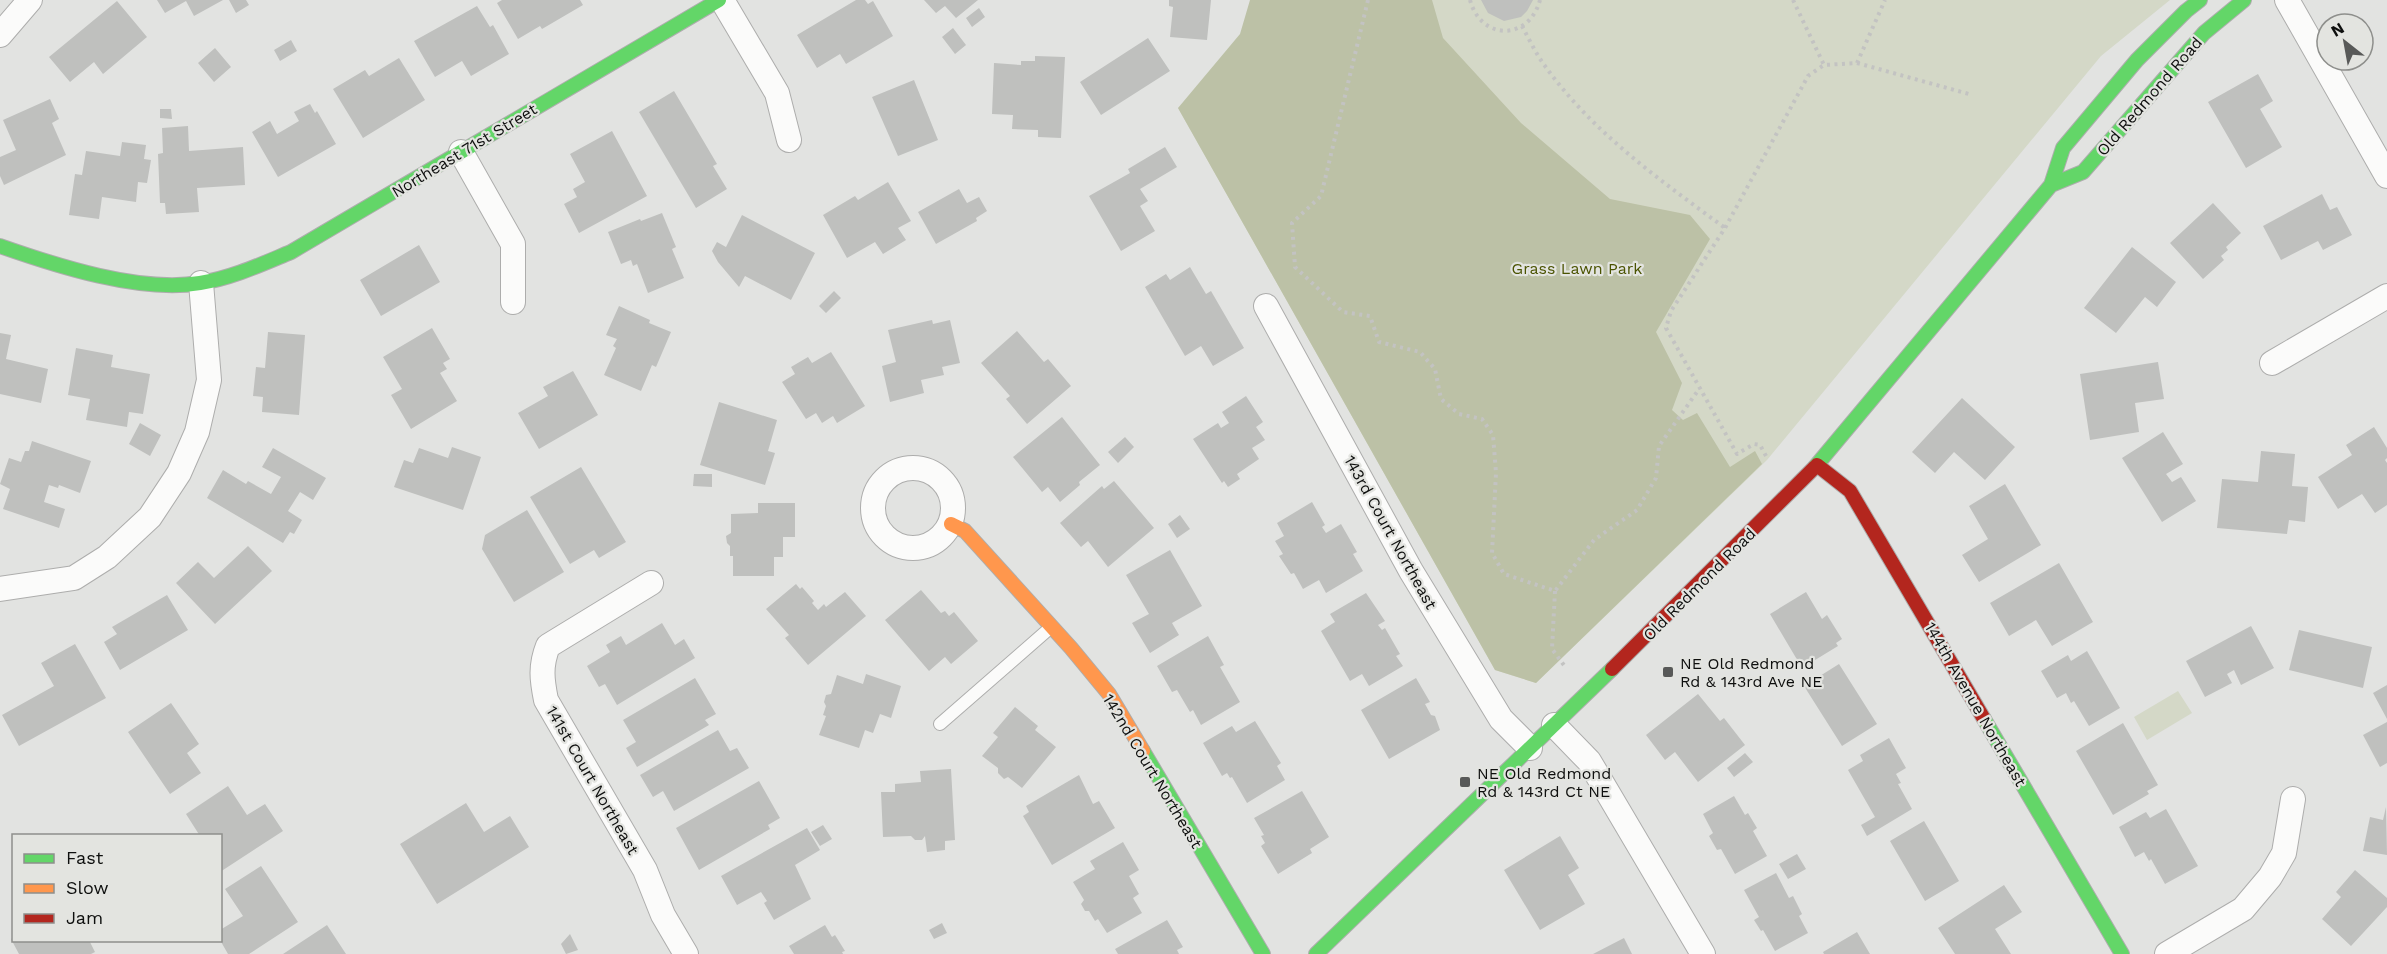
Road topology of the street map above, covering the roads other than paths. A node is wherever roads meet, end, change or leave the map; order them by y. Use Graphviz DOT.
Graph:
graph roads {
  1 [pos="30,0"];
  2 [pos="721,0"];
  3 [pos="2200,0"];
  4 [pos="2244,0"];
  5 [pos="2287,0"];
  6 [pos="0,35"];
  7 [pos="789,140"];
  8 [pos="461,152"];
  9 [pos="2387,176"];
  10 [pos="2051,185"];
  11 [pos="0,246"];
  12 [pos="201,283"];
  13 [pos="2387,296"];
  14 [pos="513,302"];
  15 [pos="1266,306"];
  16 [pos="2272,363"];
  17 [pos="1817,465"];
  18 [pos="951,524"];
  19 [pos="651,583"];
  20 [pos="0,589"];
  21 [pos="1051,626"];
  22 [pos="940,724"];
  23 [pos="1554,726"];
  24 [pos="1530,748"];
  25 [pos="2293,799"];
  26 [pos="686,954"];
  27 [pos="1263,954"];
  28 [pos="1316,954"];
  29 [pos="1703,954"];
  30 [pos="2122,954"];
  31 [pos="2167,954"];
  1 -- 6 [label="street"];
  2 -- 7 [label="street"];
  2 -- 8 [label="street, Northeast 71st Street"];
  3 -- 10 [label="street, Old Redmond Road"];
  4 -- 10 [label="street, Old Redmond Road"];
  5 -- 9 [label="street"];
  8 -- 12 [label="street, Northeast 71st Street"];
  8 -- 14 [label="street"];
  10 -- 17 [label="street, Old Redmond Road"];
  11 -- 12 [label="street, Northeast 71st Street"];
  12 -- 20 [label="street"];
  13 -- 16 [label="street"];
  15 -- 24 [label="street, 143rd Court Northeast"];
  17 -- 23 [label="street, Old Redmond Road"];
  17 -- 30 [label="street, 144th Avenue Northeast"];
  18 -- 21 [label="street, 142nd Court Northeast"];
  19 -- 26 [label="street, 141st Court Northeast"];
  21 -- 22 [label="lane"];
  21 -- 27 [label="street, 142nd Court Northeast"];
  23 -- 24 [label="street, Old Redmond Road"];
  23 -- 29 [label="street"];
  24 -- 28 [label="street, Old Redmond Road"];
  25 -- 31 [label="street"];
}
